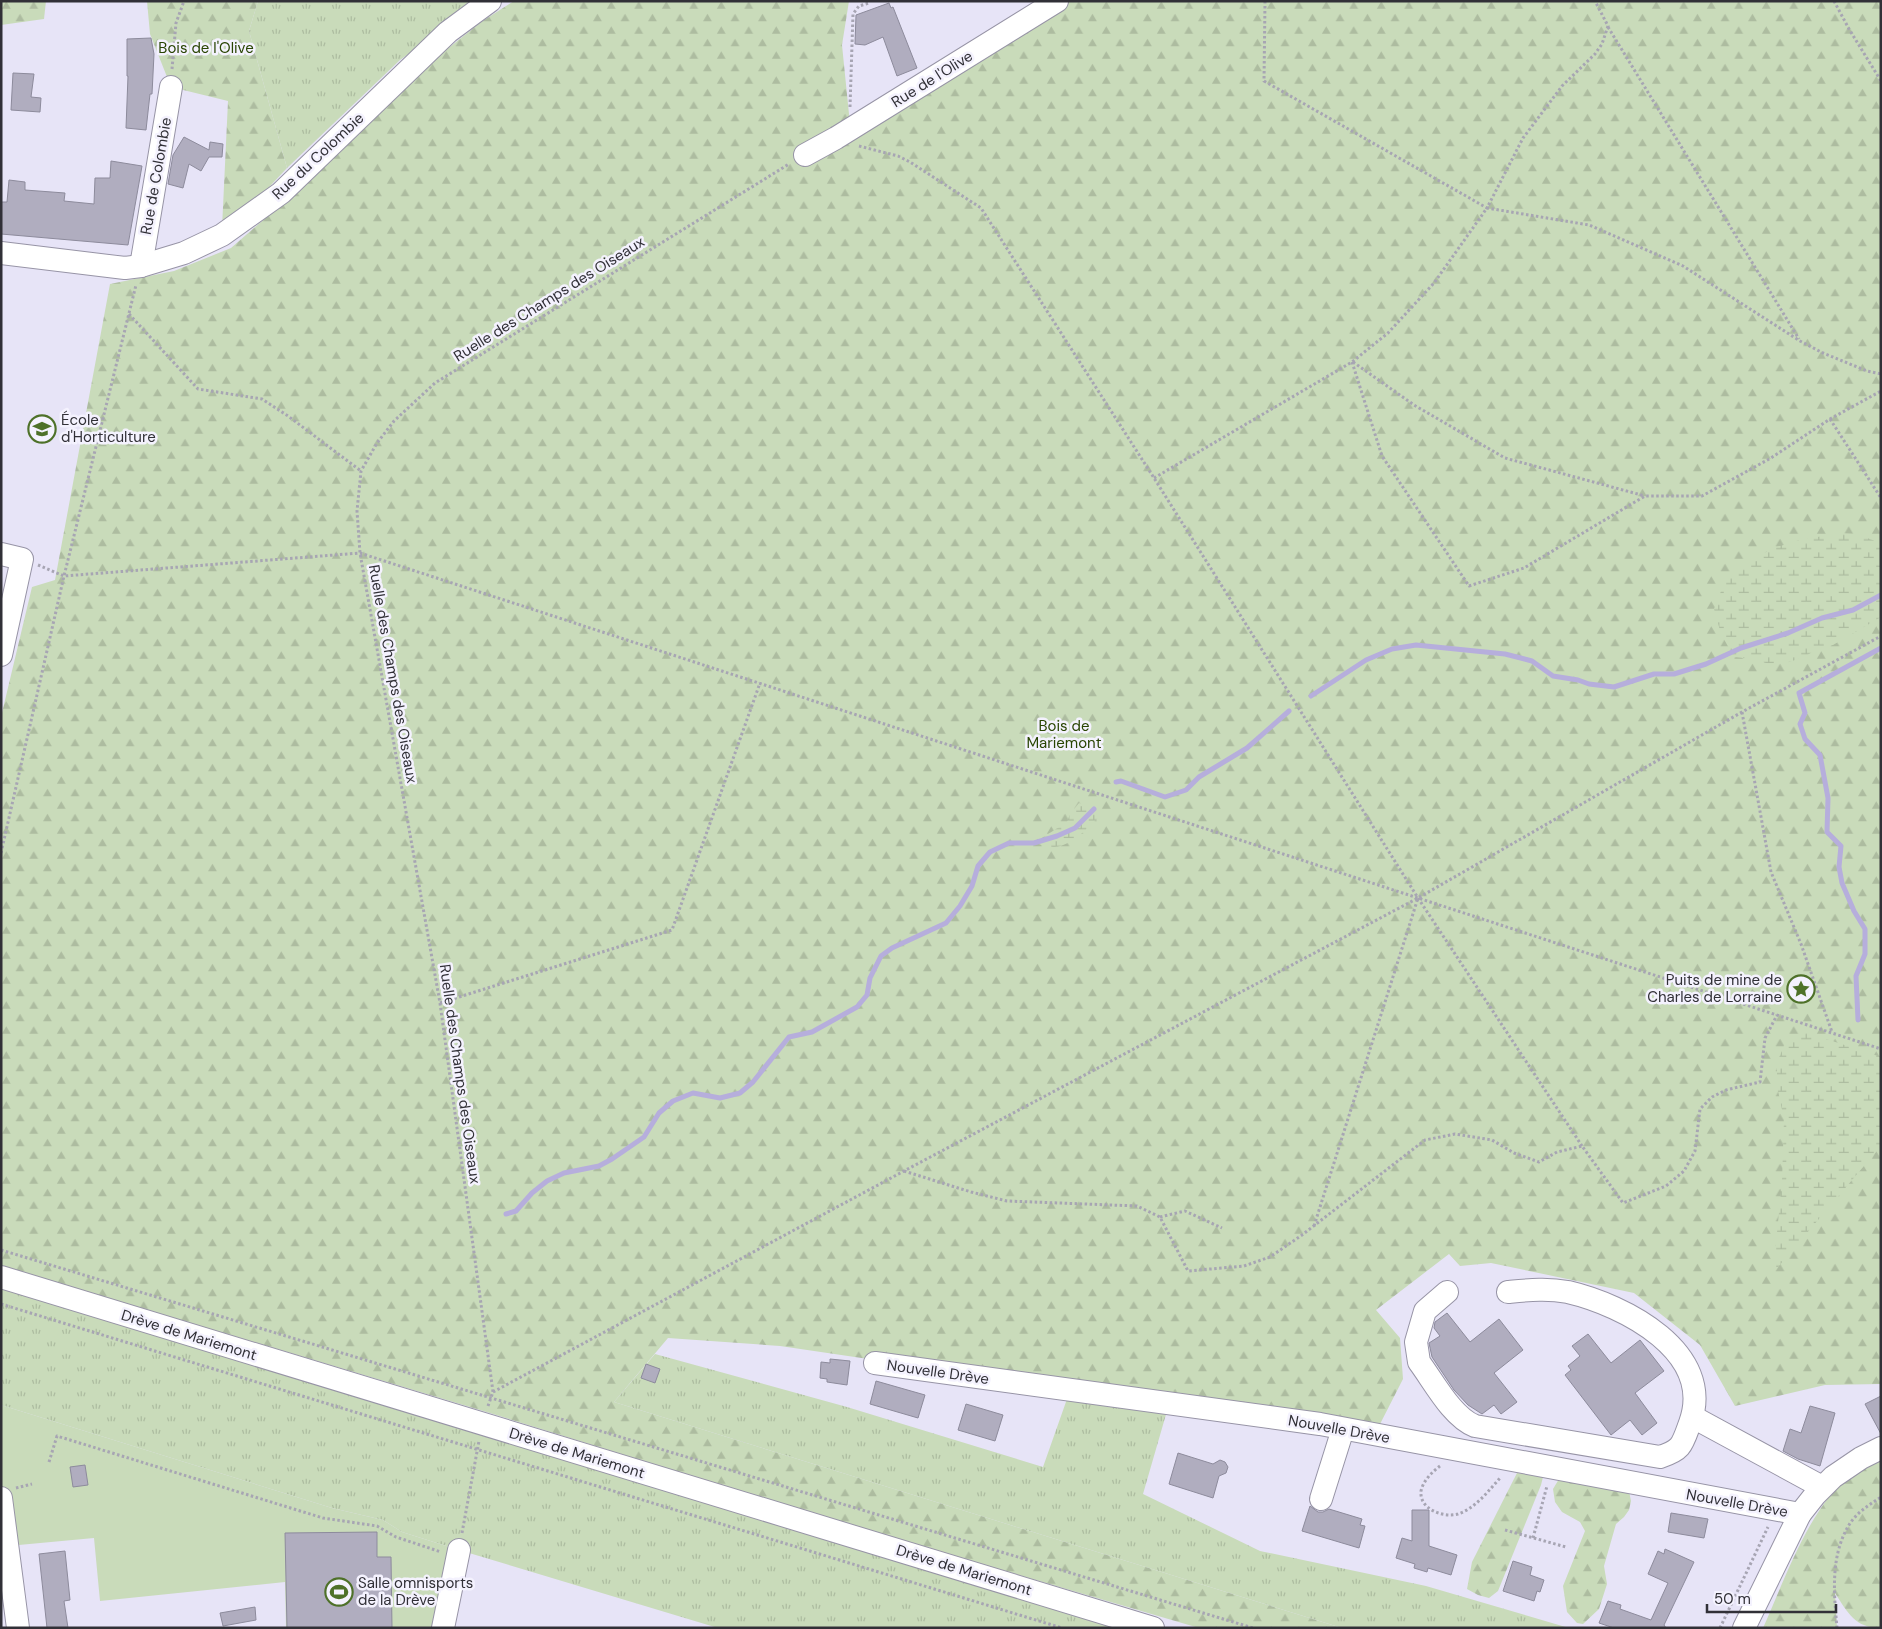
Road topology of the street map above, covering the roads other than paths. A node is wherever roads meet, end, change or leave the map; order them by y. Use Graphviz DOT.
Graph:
graph roads {
  1 [pos="490,1"];
  2 [pos="1057,1"];
  3 [pos="171,87"];
  4 [pos="804,155"];
  5 [pos="1,253"];
  6 [pos="141,266"];
  7 [pos="12,557"];
  8 [pos="1,655"];
  9 [pos="1,1277"];
  10 [pos="1447,1292"];
  11 [pos="1508,1292"];
  12 [pos="875,1363"];
  13 [pos="1693,1417"];
  14 [pos="1343,1429"];
  15 [pos="1881,1448"];
  16 [pos="1822,1487"];
  17 [pos="1,1498"];
  18 [pos="1321,1499"];
  19 [pos="1800,1514"];
  20 [pos="458,1554"];
  21 [pos="18,1628"];
  22 [pos="443,1628"];
  23 [pos="1153,1628"];
  24 [pos="1744,1628"];
  1 -- 6 [label="street, Rue du Colombie"];
  2 -- 4 [label="street, Rue de l'Olive"];
  3 -- 6 [label="street, Rue de Colombie"];
  5 -- 6 [label="street, Rue du Colombie"];
  7 -- 8 [label="street"];
  9 -- 23 [label="street, Drève de Mariemont"];
  10 -- 13 [label="street"];
  11 -- 13 [label="street"];
  12 -- 14 [label="street, Nouvelle Drève"];
  13 -- 16 [label="street"];
  14 -- 18 [label="street"];
  14 -- 19 [label="street, Nouvelle Drève"];
  15 -- 16 [label="street"];
  16 -- 19 [label="street"];
  17 -- 21 [label="street"];
  19 -- 24 [label="street"];
  20 -- 22 [label="street"];
}
